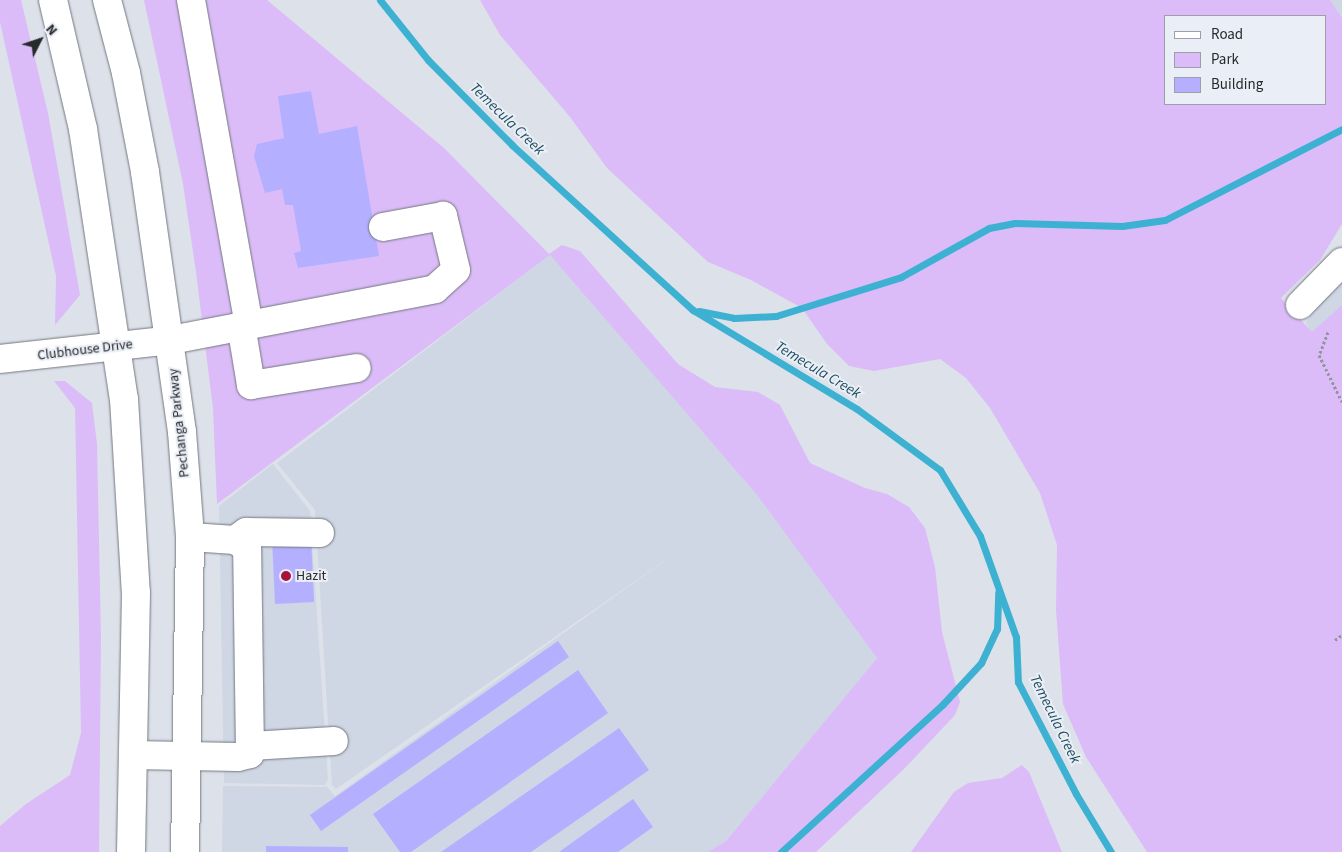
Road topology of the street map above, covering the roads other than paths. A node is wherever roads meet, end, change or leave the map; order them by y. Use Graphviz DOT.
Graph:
graph roads {
  1 [pos="53,0"];
  2 [pos="107,0"];
  3 [pos="190,0"];
  4 [pos="383,227"];
  5 [pos="1342,262"];
  6 [pos="1300,305"];
  7 [pos="245,324"];
  8 [pos="171,340"];
  9 [pos="117,345"];
  10 [pos="0,359"];
  11 [pos="357,368"];
  12 [pos="320,533"];
  13 [pos="190,537"];
  14 [pos="235,540"];
  15 [pos="334,741"];
  16 [pos="251,746"];
  17 [pos="133,755"];
  18 [pos="186,755"];
  19 [pos="131,852"];
  20 [pos="185,852"];
  1 -- 9 [label="main road"];
  2 -- 8 [label="main road, Pechanga Parkway"];
  3 -- 7 [label="main road"];
  4 -- 7 [label="main road, Clubhouse Drive"];
  5 -- 6 [label="main road"];
  7 -- 8 [label="main road, Clubhouse Drive"];
  7 -- 11 [label="main road"];
  8 -- 9 [label="main road, Clubhouse Drive"];
  8 -- 13 [label="main road, Pechanga Parkway"];
  9 -- 10 [label="main road, Clubhouse Drive"];
  9 -- 17 [label="main road"];
  12 -- 14 [label="main road"];
  13 -- 14 [label="main road"];
  13 -- 18 [label="main road, Pechanga Parkway"];
  14 -- 16 [label="main road"];
  15 -- 16 [label="main road"];
  16 -- 18 [label="main road"];
  17 -- 18 [label="main road"];
  17 -- 19 [label="main road"];
  18 -- 20 [label="main road, Pechanga Parkway"];
}
